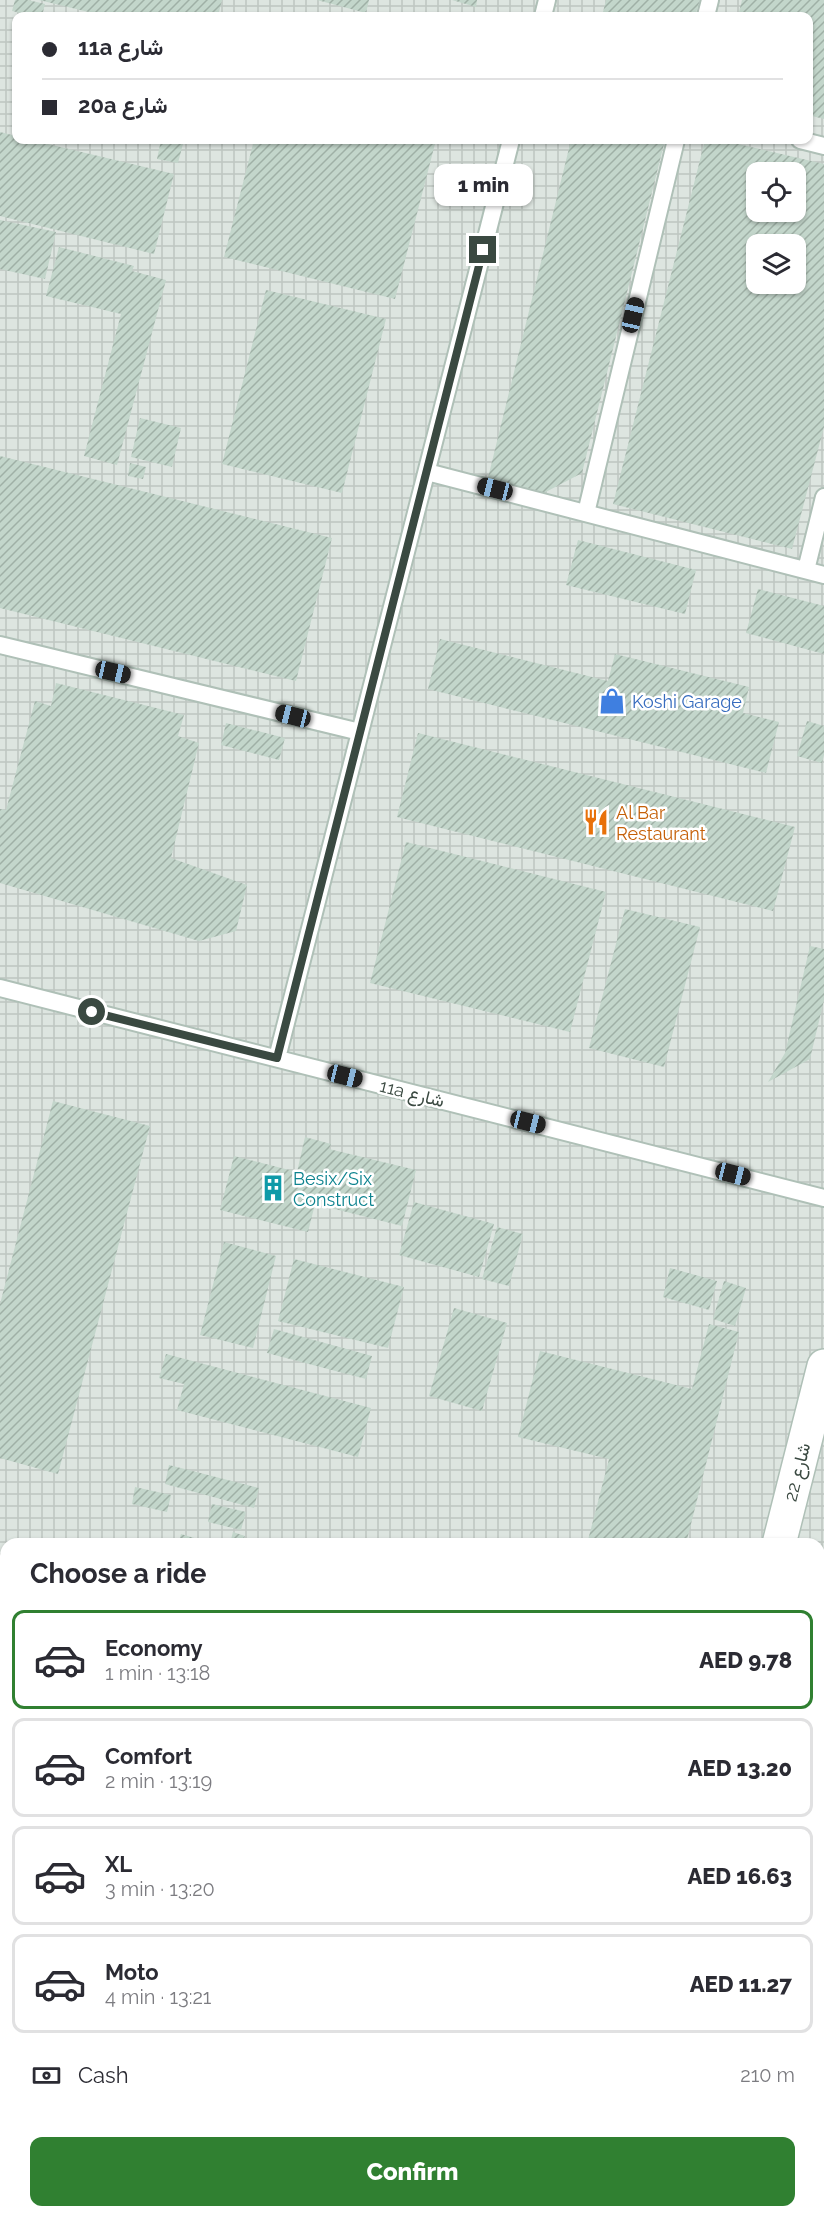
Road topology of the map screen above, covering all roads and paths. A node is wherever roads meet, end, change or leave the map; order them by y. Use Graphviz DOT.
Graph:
graph roads {
  1 [pos="511,144"];
  2 [pos="675,144"];
  3 [pos="427,472"];
  4 [pos="824,497"];
  5 [pos="586,513"];
  6 [pos="806,570"];
  7 [pos="824,575"];
  8 [pos="0,645"];
  9 [pos="360,732"];
  10 [pos="0,988"];
  11 [pos="277,1058"];
  12 [pos="824,1198"];
  13 [pos="824,1366"];
  14 [pos="781,1538"];
  1 -- 3 [label="lane"];
  2 -- 5 [label="lane"];
  3 -- 5 [label="lane"];
  3 -- 9 [label="lane"];
  4 -- 6 [label="lane"];
  5 -- 6 [label="lane"];
  6 -- 7 [label="lane"];
  8 -- 9 [label="lane"];
  9 -- 11 [label="lane"];
  10 -- 11 [label="lane, 11a شارع"];
  11 -- 12 [label="lane, 11a شارع"];
  13 -- 14 [label="street, شارع 22"];
}
